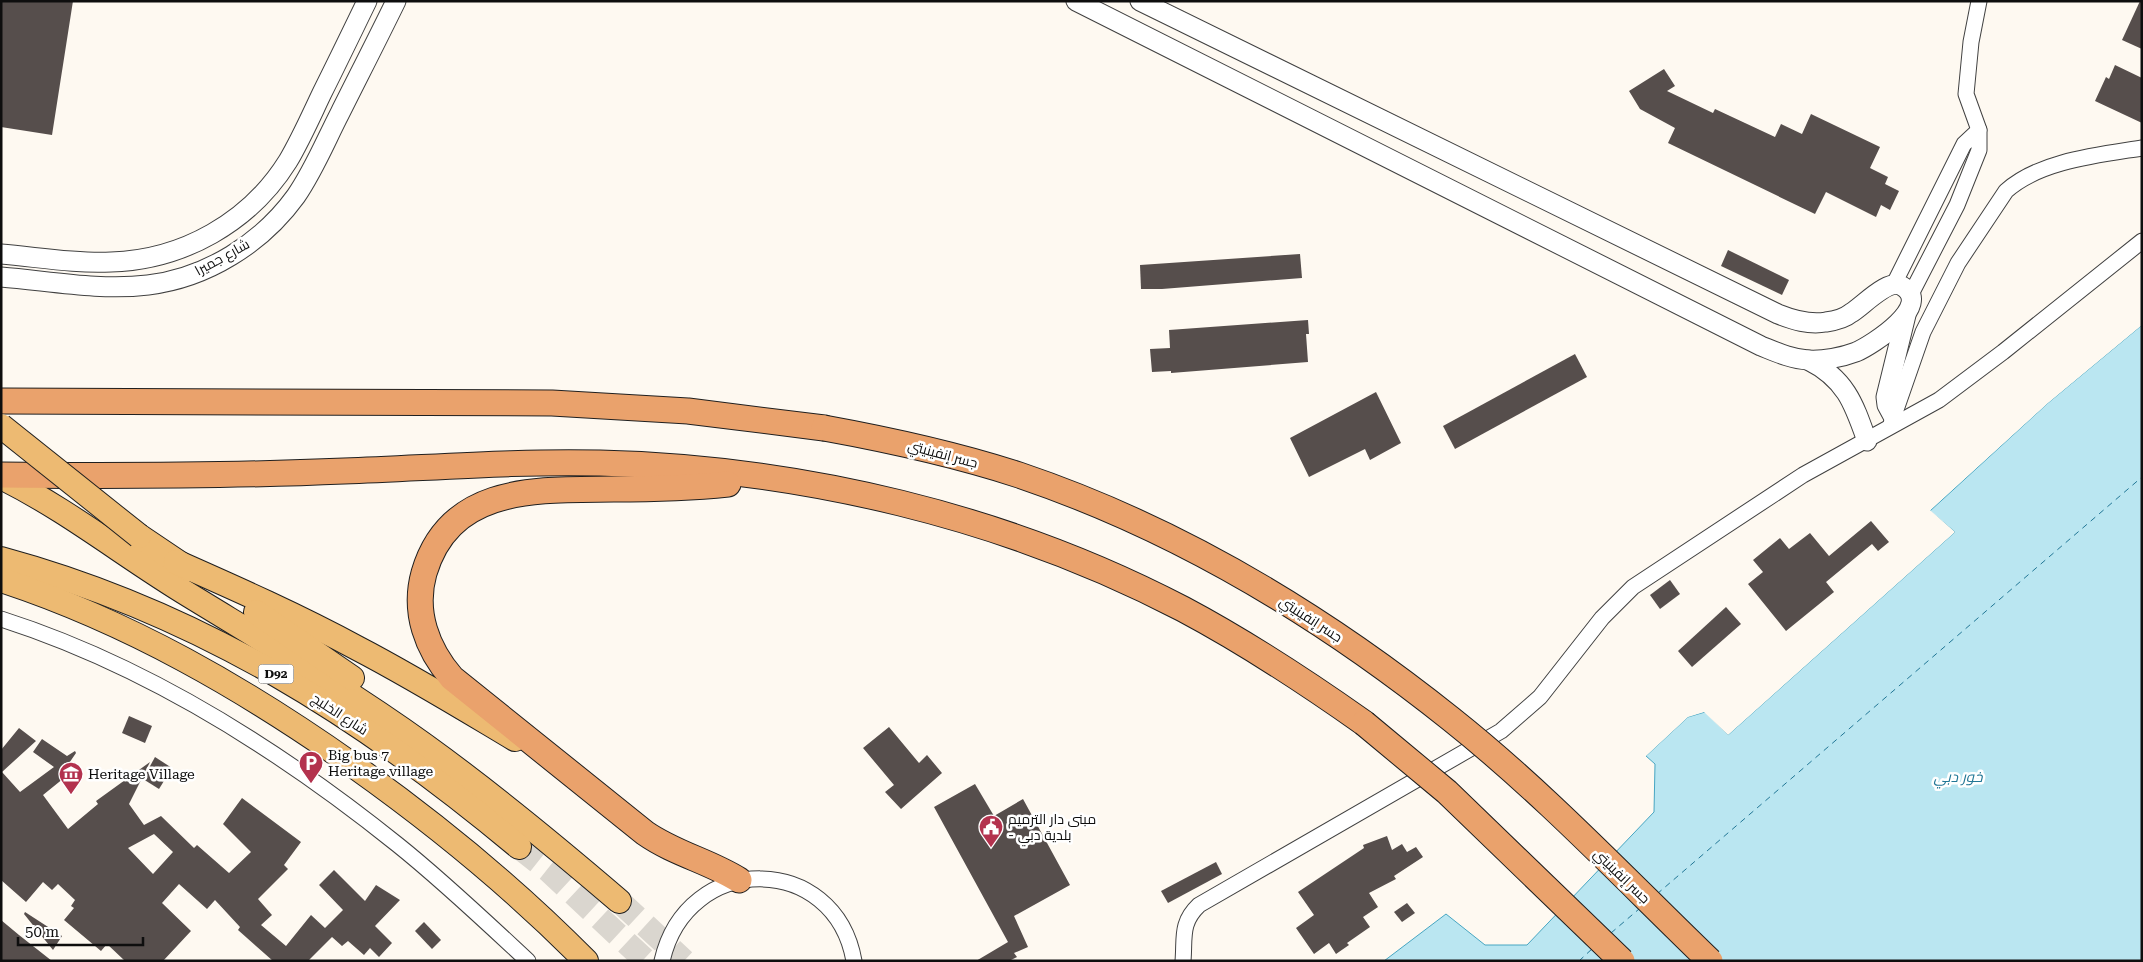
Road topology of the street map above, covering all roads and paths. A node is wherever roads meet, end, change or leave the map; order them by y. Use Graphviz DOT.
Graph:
graph roads {
  1 [pos="367,1"];
  2 [pos="396,1"];
  3 [pos="1076,1"];
  4 [pos="1140,1"];
  5 [pos="1979,1"];
  6 [pos="1979,130"];
  7 [pos="2142,148"];
  8 [pos="1546,201"];
  9 [pos="1531,230"];
  10 [pos="2142,241"];
  11 [pos="1,254"];
  12 [pos="1,277"];
  13 [pos="1894,284"];
  14 [pos="1908,305"];
  15 [pos="1808,360"];
  16 [pos="1,402"];
  17 [pos="1892,423"];
  18 [pos="1,426"];
  19 [pos="1866,441"];
  20 [pos="1,476"];
  21 [pos="774,479"];
  22 [pos="1,559"];
  23 [pos="176,562"];
  24 [pos="1,580"];
  25 [pos="1,619"];
  26 [pos="558,762"];
  27 [pos="475,783"];
  28 [pos="519,847"];
  29 [pos="739,880"];
  30 [pos="619,901"];
  31 [pos="528,961"];
  32 [pos="586,961"];
  33 [pos="662,961"];
  34 [pos="854,961"];
  35 [pos="1183,961"];
  36 [pos="1622,961"];
  37 [pos="1710,961"];
  1 -- 11 [label="street, شارع جميرا"];
  2 -- 12 [label="street, شارع جميرا"];
  3 -- 9 [label="street"];
  4 -- 8 [label="street"];
  5 -- 6 [label="street"];
  6 -- 13 [label="street"];
  6 -- 14 [label="street"];
  7 -- 17 [label="street"];
  8 -- 9 [label="street"];
  8 -- 13 [label="street"];
  9 -- 15 [label="street"];
  10 -- 17 [label="street"];
  13 -- 14 [label="street"];
  14 -- 15 [label="street"];
  14 -- 17 [label="street"];
  15 -- 19 [label="street"];
  16 -- 37 [label="highway, جسر إنفينيتي, bridge"];
  17 -- 19 [label="street"];
  18 -- 23 [label="main road, شارع الخليج, bridge"];
  19 -- 35 [label="street"];
  20 -- 21 [label="highway"];
  20 -- 27 [label="main road, شارع الخليج"];
  21 -- 26 [label="highway"];
  21 -- 36 [label="highway, bridge"];
  22 -- 28 [label="main road, شارع الخليج / D92"];
  23 -- 26 [label="main road"];
  23 -- 27 [label="main road, شارع الخليج"];
  24 -- 32 [label="main road"];
  25 -- 31 [label="street"];
  26 -- 29 [label="highway"];
  27 -- 30 [label="main road, شارع الخليج"];
  29 -- 33 [label="street"];
  29 -- 34 [label="street"];
}
